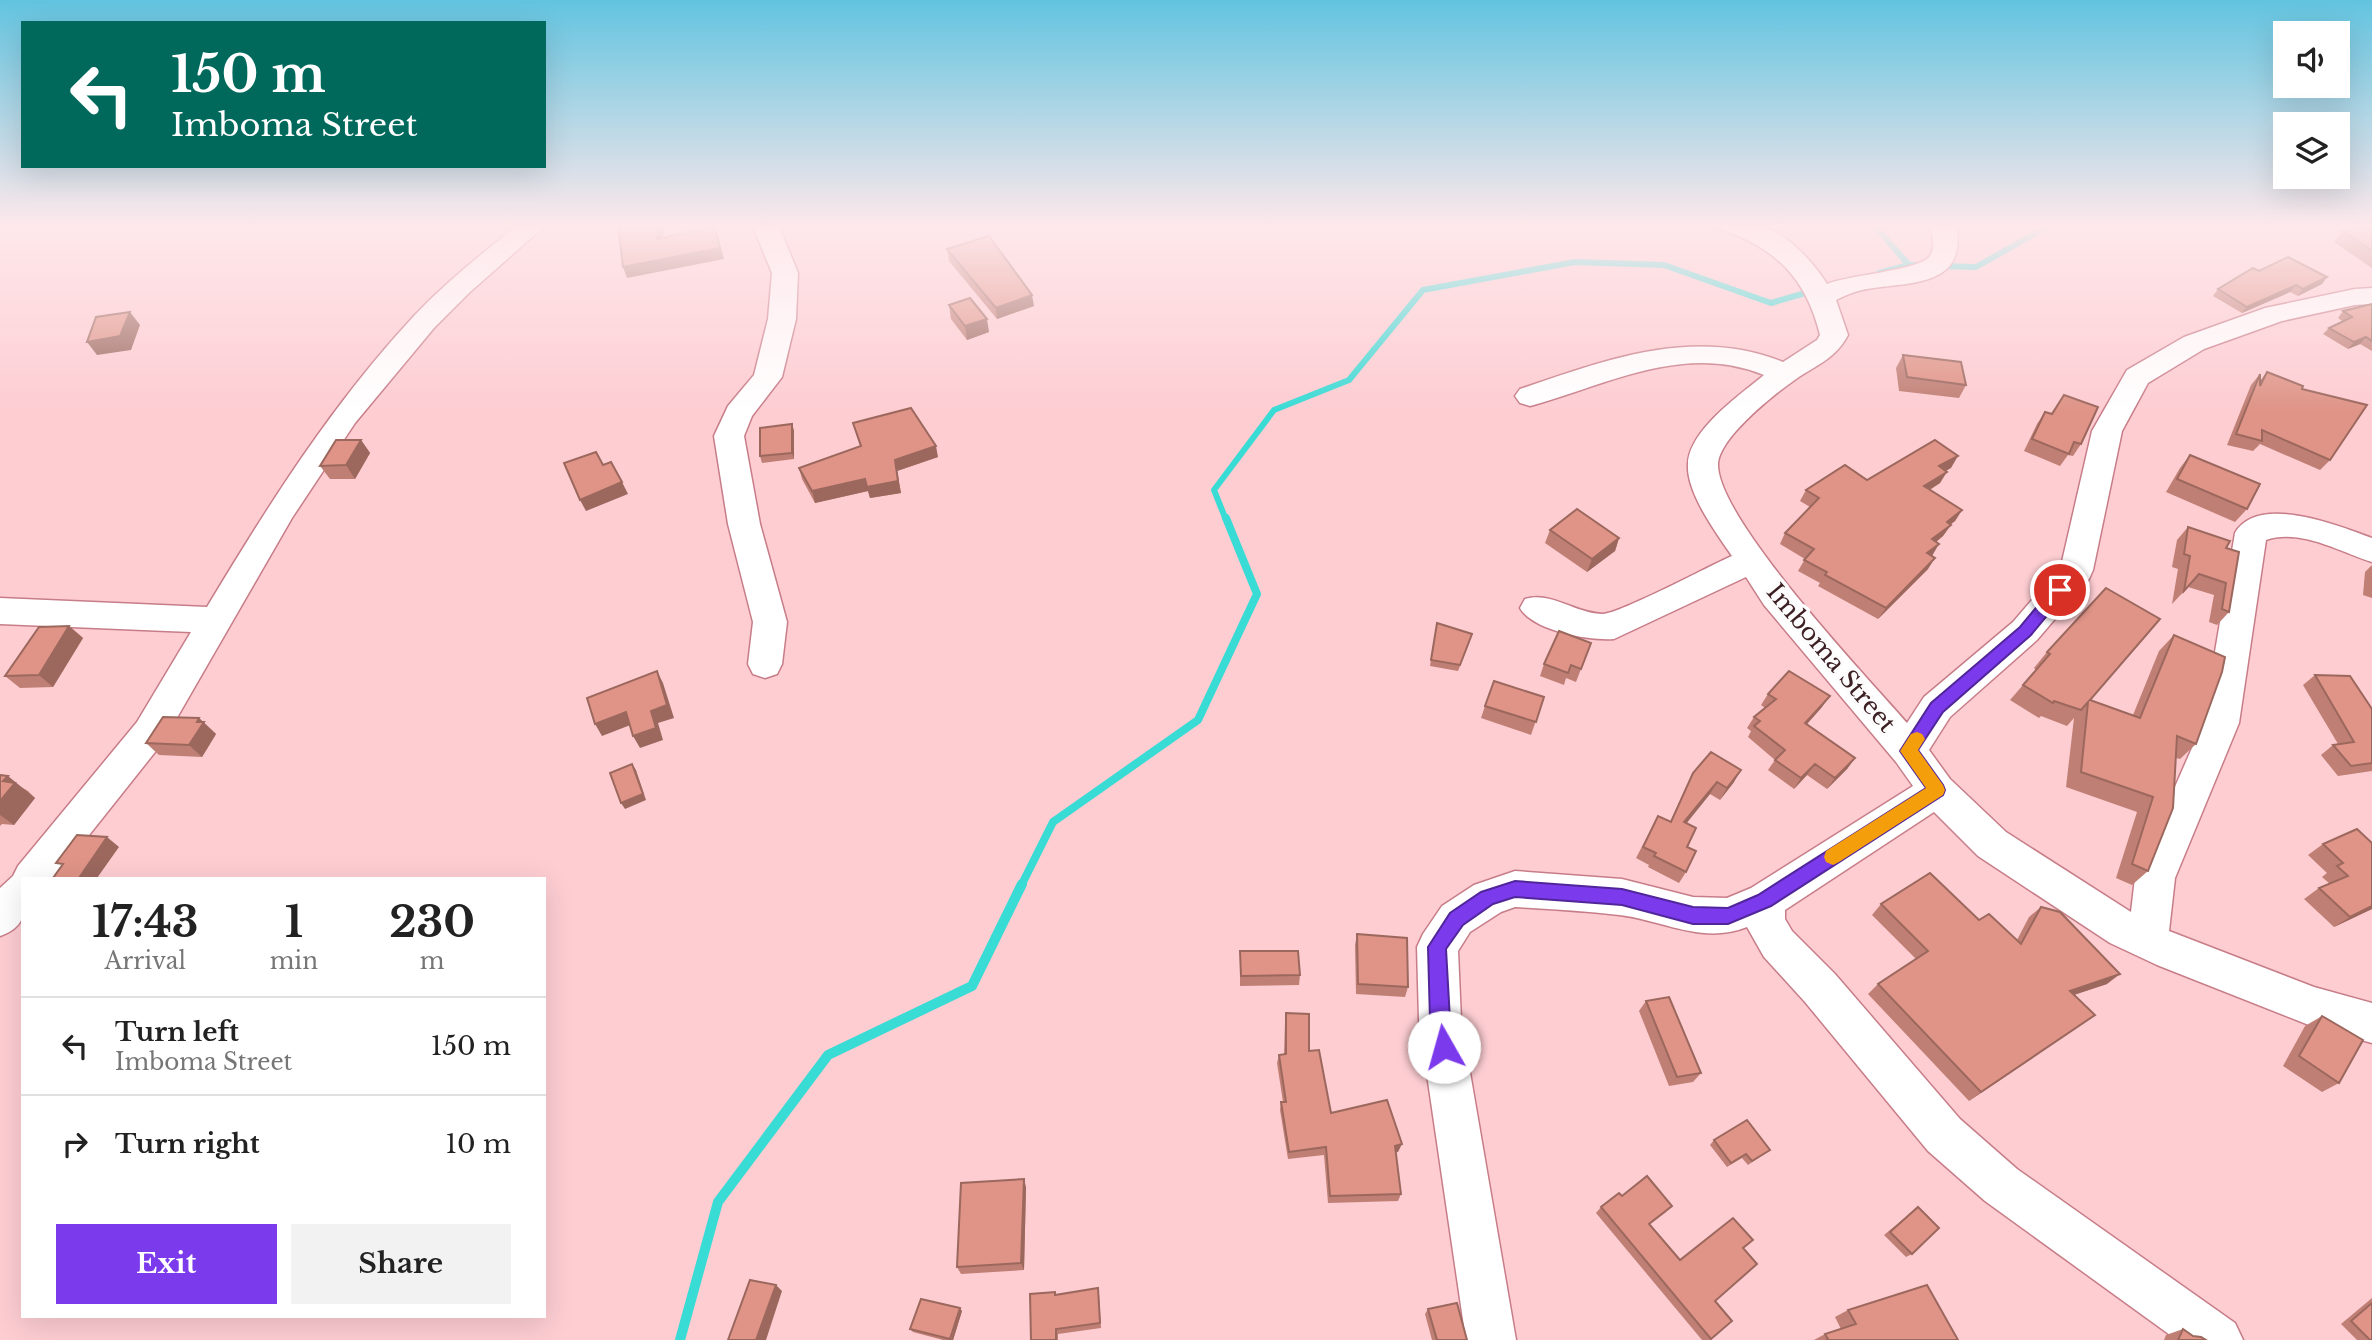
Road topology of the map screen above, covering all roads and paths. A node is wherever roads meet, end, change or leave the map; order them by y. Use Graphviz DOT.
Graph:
graph roads {
  1 [pos="459,287"];
  2 [pos="784,287"];
  3 [pos="1828,287"];
  4 [pos="1815,288"];
  5 [pos="2372,296"];
  6 [pos="1785,373"];
  7 [pos="1530,396"];
  8 [pos="2372,550"];
  9 [pos="1752,561"];
  10 [pos="1537,608"];
  11 [pos="0,611"];
  12 [pos="216,620"];
  13 [pos="765,664"];
  14 [pos="1909,751"];
  15 [pos="1937,790"];
  16 [pos="33,877"];
  17 [pos="21,892"];
  18 [pos="1765,901"];
  19 [pos="0,918"];
  20 [pos="2147,941"];
  21 [pos="2372,1023"];
  22 [pos="1491,1340"];
  23 [pos="2218,1340"];
  1 -- 12 [label="street"];
  2 -- 13 [label="street"];
  3 -- 4 [label="street"];
  4 -- 6 [label="street, Imboma Street"];
  5 -- 14 [label="street"];
  6 -- 7 [label="street"];
  6 -- 9 [label="street, Imboma Street"];
  8 -- 20 [label="street"];
  9 -- 10 [label="street"];
  9 -- 14 [label="street, Imboma Street"];
  11 -- 12 [label="street"];
  12 -- 16 [label="street"];
  14 -- 15 [label="street, Imboma Street"];
  15 -- 18 [label="street"];
  15 -- 20 [label="street, Imboma Street"];
  17 -- 19 [label="street"];
  18 -- 22 [label="street"];
  18 -- 23 [label="street"];
  20 -- 21 [label="street, Imboma Street"];
}
